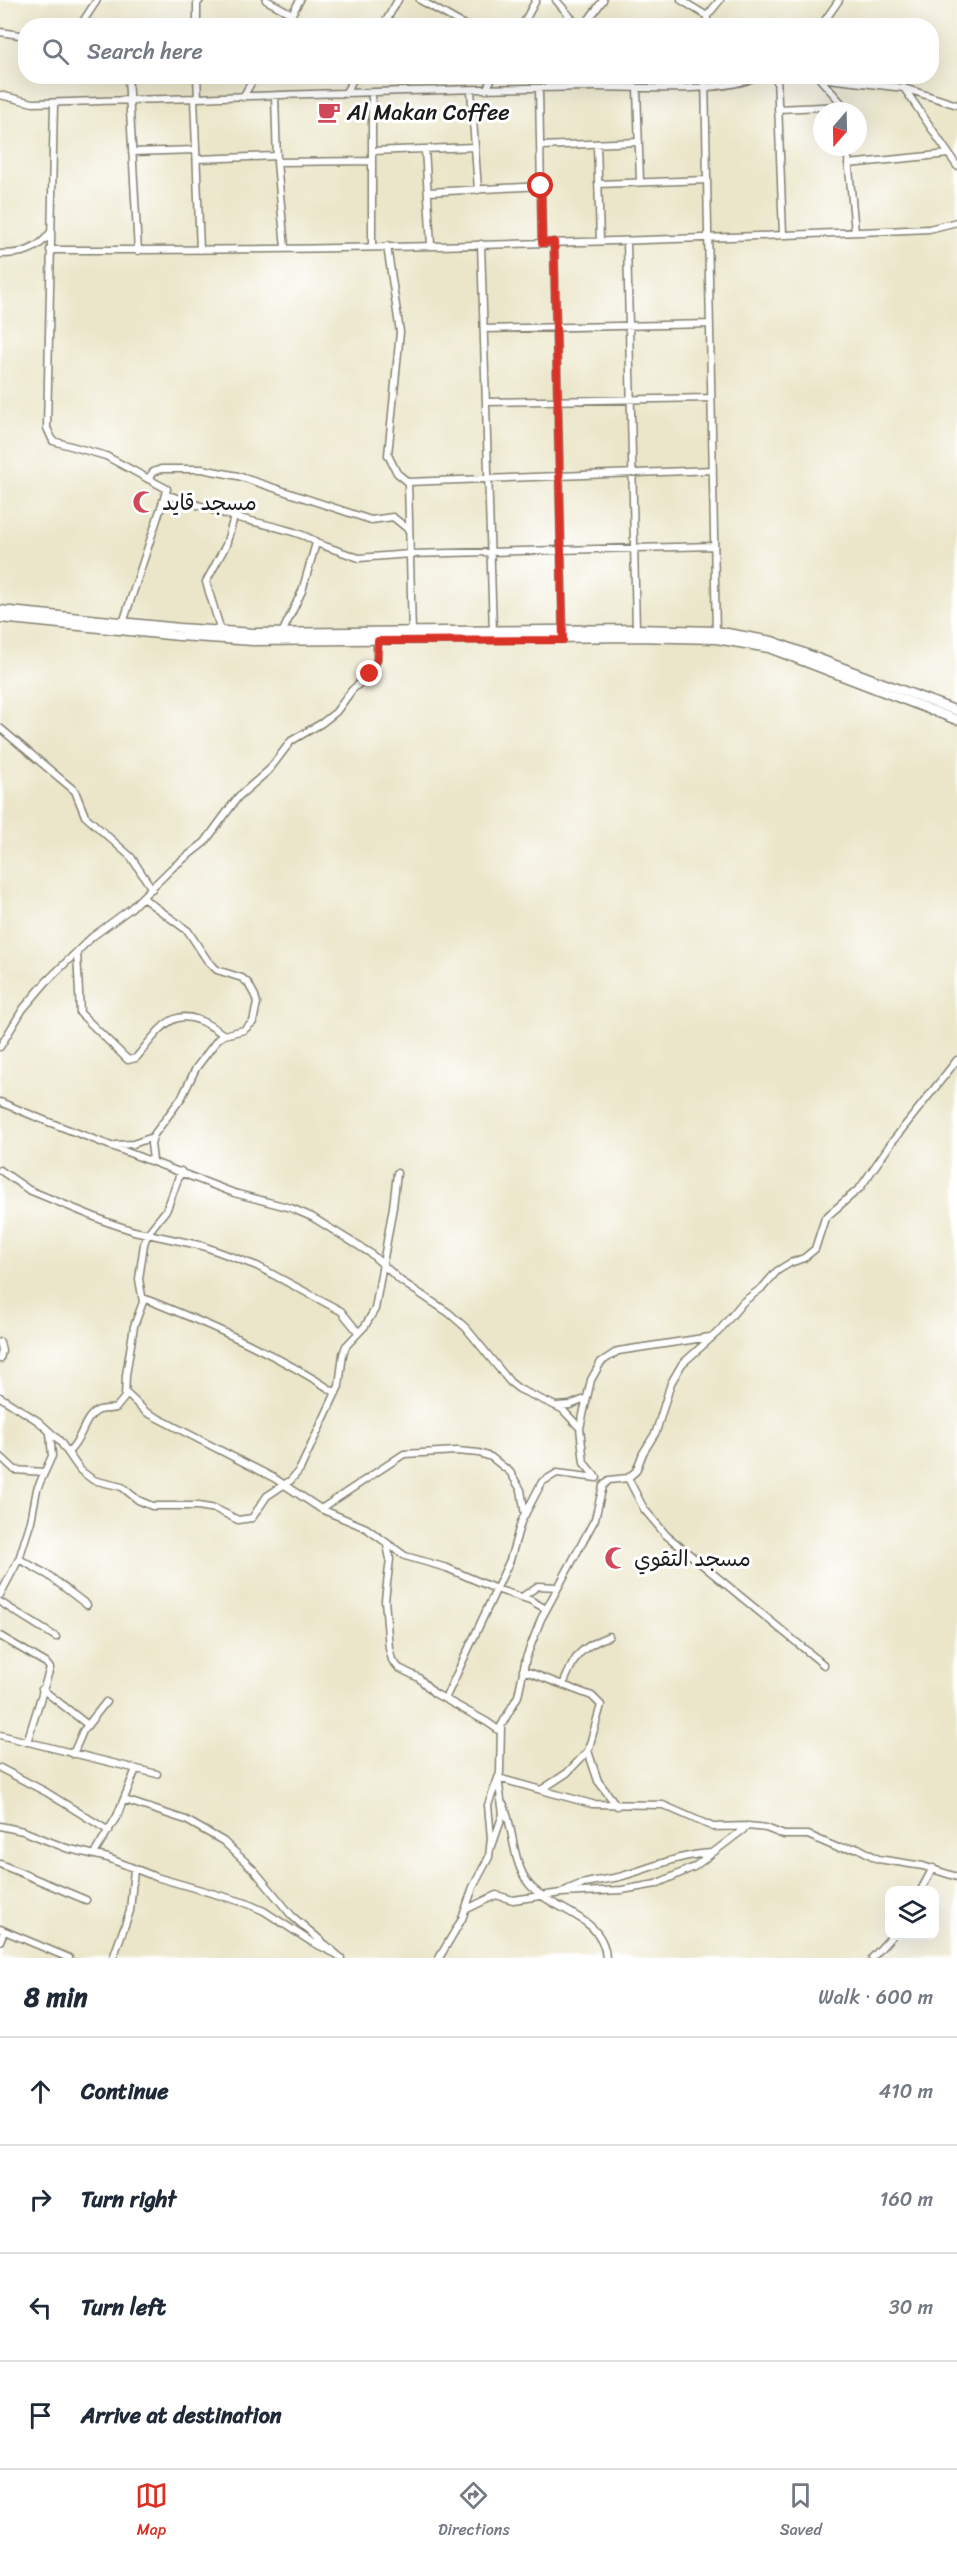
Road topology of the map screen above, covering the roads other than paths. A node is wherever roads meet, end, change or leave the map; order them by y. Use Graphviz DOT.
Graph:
graph roads {
  1 [pos="97,0"];
  2 [pos="200,0"];
  3 [pos="266,0"];
  4 [pos="300,0"];
  5 [pos="398,0"];
  6 [pos="420,0"];
  7 [pos="536,0"];
  8 [pos="556,0"];
  9 [pos="603,0"];
  10 [pos="681,0"];
  11 [pos="720,0"];
  12 [pos="836,1"];
  13 [pos="292,14"];
  14 [pos="707,16"];
  15 [pos="85,18"];
  16 [pos="197,18"];
  17 [pos="290,18"];
  18 [pos="388,18"];
  19 [pos="452,18"];
  20 [pos="526,18"];
  21 [pos="571,18"];
  22 [pos="590,18"];
  23 [pos="825,18"];
  24 [pos="0,32"];
  25 [pos="18,35"];
  26 [pos="128,84"];
  27 [pos="197,84"];
  28 [pos="250,84"];
  29 [pos="351,84"];
  30 [pos="489,84"];
  31 [pos="594,84"];
  32 [pos="727,84"];
  33 [pos="777,84"];
  34 [pos="824,84"];
  35 [pos="873,84"];
  36 [pos="595,87"];
  37 [pos="705,87"];
  38 [pos="637,88"];
  39 [pos="904,88"];
  40 [pos="539,89"];
  41 [pos="486,90"];
  42 [pos="471,91"];
  43 [pos="372,93"];
  44 [pos="345,94"];
  45 [pos="0,95"];
  46 [pos="274,96"];
  47 [pos="243,97"];
  48 [pos="196,98"];
  49 [pos="129,100"];
  50 [pos="839,102"];
  51 [pos="54,103"];
  52 [pos="957,105"];
  53 [pos="778,109"];
  54 [pos="813,109"];
  55 [pos="639,142"];
  56 [pos="597,144"];
  57 [pos="540,146"];
  58 [pos="475,147"];
  59 [pos="425,149"];
  60 [pos="196,150"];
  61 [pos="372,151"];
  62 [pos="132,152"];
  63 [pos="949,154"];
  64 [pos="848,156"];
  65 [pos="196,159"];
  66 [pos="277,159"];
  67 [pos="372,161"];
  68 [pos="848,164"];
  69 [pos="957,166"];
  70 [pos="707,180"];
  71 [pos="640,182"];
  72 [pos="598,184"];
  73 [pos="541,186"];
  74 [pos="478,190"];
  75 [pos="429,192"];
  76 [pos="957,222"];
  77 [pos="855,232"];
  78 [pos="50,233"];
  79 [pos="783,235"];
  80 [pos="708,238"];
  81 [pos="627,240"];
  82 [pos="600,241"];
  83 [pos="554,242"];
  84 [pos="542,243"];
  85 [pos="481,244"];
  86 [pos="431,245"];
  87 [pos="387,246"];
  88 [pos="372,247"];
  89 [pos="285,248"];
  90 [pos="50,250"];
  91 [pos="200,250"];
  92 [pos="138,251"];
  93 [pos="0,254"];
  94 [pos="710,324"];
  95 [pos="629,326"];
  96 [pos="556,327"];
  97 [pos="484,329"];
  98 [pos="711,398"];
  99 [pos="630,400"];
  100 [pos="558,401"];
  101 [pos="486,402"];
  102 [pos="713,470"];
  103 [pos="632,473"];
  104 [pos="559,476"];
  105 [pos="148,479"];
  106 [pos="488,479"];
  107 [pos="408,482"];
  108 [pos="165,494"];
  109 [pos="234,517"];
  110 [pos="409,530"];
  111 [pos="316,543"];
  112 [pos="714,546"];
  113 [pos="634,548"];
  114 [pos="561,550"];
  115 [pos="490,552"];
  116 [pos="410,554"];
  117 [pos="0,610"];
  118 [pos="0,618"];
  119 [pos="123,622"];
  120 [pos="636,629"];
  121 [pos="220,631"];
  122 [pos="492,632"];
  123 [pos="282,633"];
  124 [pos="412,633"];
  125 [pos="716,635"];
  126 [pos="563,636"];
  127 [pos="378,641"];
  128 [pos="957,711"];
  129 [pos="957,720"];
  130 [pos="0,728"];
  131 [pos="152,890"];
  132 [pos="143,897"];
  133 [pos="76,952"];
  134 [pos="224,1035"];
  135 [pos="0,1047"];
  136 [pos="957,1060"];
  137 [pos="0,1101"];
  138 [pos="153,1136"];
  139 [pos="111,1145"];
  140 [pos="153,1160"];
  141 [pos="0,1170"];
  142 [pos="181,1171"];
  143 [pos="396,1173"];
  144 [pos="148,1233"];
  145 [pos="383,1264"];
  146 [pos="143,1298"];
  147 [pos="358,1332"];
  148 [pos="712,1337"];
  149 [pos="0,1342"];
  150 [pos="0,1359"];
  151 [pos="126,1393"];
  152 [pos="336,1393"];
  153 [pos="0,1397"];
  154 [pos="585,1399"];
  155 [pos="554,1405"];
  156 [pos="580,1428"];
  157 [pos="50,1432"];
  158 [pos="68,1452"];
  159 [pos="0,1456"];
  160 [pos="44,1472"];
  161 [pos="597,1478"];
  162 [pos="628,1478"];
  163 [pos="605,1482"];
  164 [pos="284,1484"];
  165 [pos="321,1509"];
  166 [pos="525,1515"];
  167 [pos="387,1544"];
  168 [pos="19,1559"];
  169 [pos="558,1587"];
  170 [pos="496,1589"];
  171 [pos="0,1595"];
  172 [pos="522,1597"];
  173 [pos="0,1602"];
  174 [pos="87,1605"];
  175 [pos="546,1609"];
  176 [pos="0,1636"];
  177 [pos="609,1636"];
  178 [pos="56,1637"];
  179 [pos="824,1665"];
  180 [pos="523,1670"];
  181 [pos="563,1685"];
  182 [pos="42,1689"];
  183 [pos="445,1699"];
  184 [pos="106,1702"];
  185 [pos="88,1725"];
  186 [pos="500,1731"];
  187 [pos="0,1735"];
  188 [pos="27,1742"];
  189 [pos="588,1751"];
  190 [pos="73,1754"];
  191 [pos="0,1768"];
  192 [pos="136,1769"];
  193 [pos="157,1774"];
  194 [pos="498,1778"];
  195 [pos="541,1790"];
  196 [pos="125,1800"];
  197 [pos="503,1802"];
  198 [pos="617,1806"];
  199 [pos="0,1826"];
  200 [pos="748,1826"];
  201 [pos="109,1831"];
  202 [pos="491,1848"];
  203 [pos="711,1853"];
  204 [pos="94,1854"];
  205 [pos="0,1864"];
  206 [pos="933,1868"];
  207 [pos="134,1869"];
  208 [pos="957,1877"];
  209 [pos="923,1886"];
  210 [pos="561,1893"];
  211 [pos="543,1896"];
  212 [pos="86,1900"];
  213 [pos="465,1910"];
  214 [pos="2,1930"];
  215 [pos="888,1940"];
  216 [pos="0,1941"];
  217 [pos="339,1956"];
  218 [pos="69,1958"];
  219 [pos="113,1958"];
  220 [pos="439,1958"];
  221 [pos="606,1958"];
  222 [pos="872,1958"];
  1 -- 15 [label="street"];
  2 -- 16 [label="street"];
  3 -- 13 [label="street"];
  4 -- 13 [label="street"];
  5 -- 18 [label="street"];
  6 -- 19 [label="street"];
  7 -- 20 [label="street"];
  8 -- 21 [label="street"];
  9 -- 22 [label="street"];
  10 -- 14 [label="street"];
  11 -- 14 [label="street"];
  12 -- 23 [label="street"];
  13 -- 17 [label="street"];
  24 -- 25 [label="street"];
  26 -- 49 [label="street"];
  27 -- 48 [label="street"];
  28 -- 47 [label="street"];
  29 -- 44 [label="street"];
  30 -- 41 [label="street"];
  31 -- 36 [label="street"];
  32 -- 37 [label="street"];
  33 -- 53 [label="street"];
  34 -- 50 [label="street"];
  35 -- 39 [label="street"];
  36 -- 38 [label="street"];
  36 -- 40 [label="street"];
  37 -- 38 [label="street"];
  37 -- 70 [label="street"];
  38 -- 55 [label="street"];
  39 -- 52 [label="street"];
  39 -- 63 [label="street"];
  40 -- 41 [label="street"];
  40 -- 57 [label="street"];
  41 -- 42 [label="street"];
  42 -- 43 [label="street"];
  42 -- 58 [label="street"];
  43 -- 44 [label="street"];
  43 -- 61 [label="street"];
  44 -- 46 [label="street"];
  45 -- 51 [label="street"];
  46 -- 47 [label="street"];
  46 -- 66 [label="street"];
  47 -- 48 [label="street"];
  48 -- 49 [label="street"];
  48 -- 60 [label="street"];
  49 -- 51 [label="street"];
  49 -- 62 [label="street"];
  51 -- 78 [label="street"];
  53 -- 54 [label="street"];
  53 -- 79 [label="street"];
  55 -- 56 [label="street"];
  55 -- 71 [label="street"];
  56 -- 57 [label="street"];
  56 -- 72 [label="street"];
  57 -- 73 [label="street"];
  58 -- 59 [label="street"];
  58 -- 74 [label="street"];
  59 -- 61 [label="street"];
  59 -- 75 [label="street"];
  60 -- 62 [label="street"];
  60 -- 65 [label="street"];
  61 -- 67 [label="street"];
  62 -- 92 [label="street"];
  63 -- 68 [label="street"];
  63 -- 69 [label="street"];
  64 -- 68 [label="street"];
  65 -- 66 [label="street"];
  65 -- 91 [label="street"];
  66 -- 67 [label="street"];
  66 -- 89 [label="street"];
  67 -- 88 [label="street"];
  68 -- 77 [label="street"];
  70 -- 71 [label="street"];
  70 -- 80 [label="street"];
  71 -- 72 [label="street"];
  72 -- 82 [label="street"];
  73 -- 74 [label="street"];
  73 -- 84 [label="street"];
  74 -- 75 [label="street"];
  75 -- 86 [label="street"];
  76 -- 77 [label="street"];
  77 -- 79 [label="street"];
  78 -- 90 [label="street"];
  78 -- 93 [label="street"];
  79 -- 80 [label="street"];
  80 -- 81 [label="street"];
  80 -- 94 [label="street"];
  81 -- 82 [label="street"];
  81 -- 95 [label="street"];
  82 -- 83 [label="street"];
  83 -- 84 [label="street"];
  83 -- 96 [label="street"];
  84 -- 85 [label="street"];
  85 -- 86 [label="street"];
  85 -- 97 [label="street"];
  86 -- 87 [label="street"];
  87 -- 88 [label="street"];
  87 -- 107 [label="street"];
  88 -- 89 [label="street"];
  89 -- 91 [label="street"];
  90 -- 92 [label="street"];
  90 -- 105 [label="street"];
  91 -- 92 [label="street"];
  94 -- 95 [label="street"];
  94 -- 98 [label="street"];
  95 -- 96 [label="street"];
  95 -- 99 [label="street"];
  96 -- 97 [label="street"];
  96 -- 100 [label="street"];
  97 -- 101 [label="street"];
  98 -- 99 [label="street"];
  98 -- 102 [label="street"];
  99 -- 100 [label="street"];
  99 -- 103 [label="street"];
  100 -- 101 [label="street"];
  100 -- 104 [label="street"];
  101 -- 106 [label="street"];
  102 -- 103 [label="street"];
  102 -- 112 [label="street"];
  103 -- 104 [label="street"];
  103 -- 113 [label="street"];
  104 -- 106 [label="street"];
  104 -- 114 [label="street"];
  105 -- 108 [label="street"];
  105 -- 110 [label="street"];
  106 -- 107 [label="street"];
  106 -- 115 [label="street"];
  107 -- 110 [label="street"];
  108 -- 109 [label="street"];
  108 -- 119 [label="street"];
  109 -- 111 [label="street"];
  109 -- 121 [label="street"];
  110 -- 116 [label="street"];
  111 -- 116 [label="street"];
  111 -- 123 [label="street"];
  112 -- 113 [label="street"];
  112 -- 125 [label="street"];
  113 -- 114 [label="street"];
  113 -- 120 [label="street"];
  114 -- 115 [label="street"];
  114 -- 126 [label="street"];
  115 -- 116 [label="street"];
  115 -- 122 [label="street"];
  116 -- 124 [label="street"];
  117 -- 119 [label="street"];
  118 -- 127 [label="street"];
  119 -- 121 [label="street"];
  120 -- 125 [label="street"];
  120 -- 126 [label="street"];
  121 -- 123 [label="street"];
  122 -- 124 [label="street"];
  122 -- 126 [label="street"];
  123 -- 124 [label="street"];
  125 -- 126 [label="street"];
  125 -- 128 [label="street"];
  125 -- 129 [label="street"];
  126 -- 127 [label="street"];
  127 -- 131 [label="street"];
  130 -- 131 [label="street"];
  131 -- 132 [label="street"];
  132 -- 133 [label="street"];
  132 -- 134 [label="street"];
  133 -- 134 [label="street"];
  133 -- 135 [label="street"];
  134 -- 138 [label="street"];
  136 -- 148 [label="street"];
  137 -- 139 [label="street"];
  138 -- 139 [label="street"];
  138 -- 140 [label="street"];
  139 -- 140 [label="street"];
  140 -- 142 [label="street"];
  141 -- 144 [label="street"];
  142 -- 144 [label="street"];
  142 -- 145 [label="street"];
  143 -- 145 [label="street"];
  144 -- 146 [label="street"];
  144 -- 147 [label="street"];
  145 -- 147 [label="street"];
  145 -- 155 [label="street"];
  146 -- 151 [label="street"];
  146 -- 152 [label="street"];
  147 -- 152 [label="street"];
  148 -- 154 [label="street"];
  148 -- 162 [label="street"];
  149 -- 150 [label="street"];
  151 -- 158 [label="street"];
  151 -- 164 [label="street"];
  152 -- 164 [label="street"];
  153 -- 157 [label="street"];
  154 -- 155 [label="street"];
  154 -- 156 [label="street"];
  155 -- 156 [label="street"];
  156 -- 161 [label="street"];
  157 -- 158 [label="street"];
  157 -- 160 [label="street"];
  158 -- 164 [label="street"];
  159 -- 160 [label="street"];
  160 -- 168 [label="street"];
  161 -- 163 [label="street"];
  161 -- 166 [label="street"];
  162 -- 163 [label="street"];
  162 -- 179 [label="street"];
  163 -- 169 [label="street"];
  164 -- 165 [label="street"];
  165 -- 166 [label="street"];
  165 -- 167 [label="street"];
  166 -- 170 [label="street"];
  167 -- 170 [label="street"];
  167 -- 183 [label="street"];
  168 -- 171 [label="street"];
  168 -- 174 [label="street"];
  169 -- 172 [label="street"];
  169 -- 175 [label="street"];
  170 -- 172 [label="street"];
  170 -- 183 [label="street"];
  172 -- 175 [label="street"];
  173 -- 178 [label="street"];
  175 -- 180 [label="street"];
  176 -- 182 [label="street"];
  177 -- 181 [label="street"];
  180 -- 181 [label="street"];
  180 -- 186 [label="street"];
  181 -- 189 [label="street"];
  182 -- 185 [label="street"];
  182 -- 188 [label="street"];
  183 -- 186 [label="street"];
  184 -- 185 [label="street"];
  185 -- 190 [label="street"];
  186 -- 194 [label="street"];
  187 -- 188 [label="street"];
  188 -- 190 [label="street"];
  189 -- 195 [label="street"];
  189 -- 198 [label="street"];
  190 -- 192 [label="street"];
  191 -- 201 [label="street"];
  192 -- 193 [label="street"];
  192 -- 196 [label="street"];
  194 -- 195 [label="street"];
  194 -- 197 [label="street"];
  194 -- 202 [label="street"];
  195 -- 198 [label="street"];
  196 -- 201 [label="street"];
  196 -- 217 [label="street"];
  197 -- 202 [label="street"];
  197 -- 211 [label="street"];
  198 -- 200 [label="street"];
  199 -- 204 [label="street"];
  200 -- 203 [label="street"];
  200 -- 206 [label="street"];
  201 -- 204 [label="street"];
  202 -- 213 [label="street"];
  203 -- 210 [label="street"];
  203 -- 210 [label="street"];
  204 -- 207 [label="street"];
  205 -- 212 [label="street"];
  206 -- 208 [label="street"];
  206 -- 209 [label="street"];
  207 -- 217 [label="street"];
  207 -- 219 [label="street"];
  210 -- 211 [label="street"];
  211 -- 213 [label="street"];
  211 -- 221 [label="street"];
  213 -- 220 [label="street"];
  214 -- 216 [label="street"];
  214 -- 218 [label="street"];
  215 -- 222 [label="street"];
}
